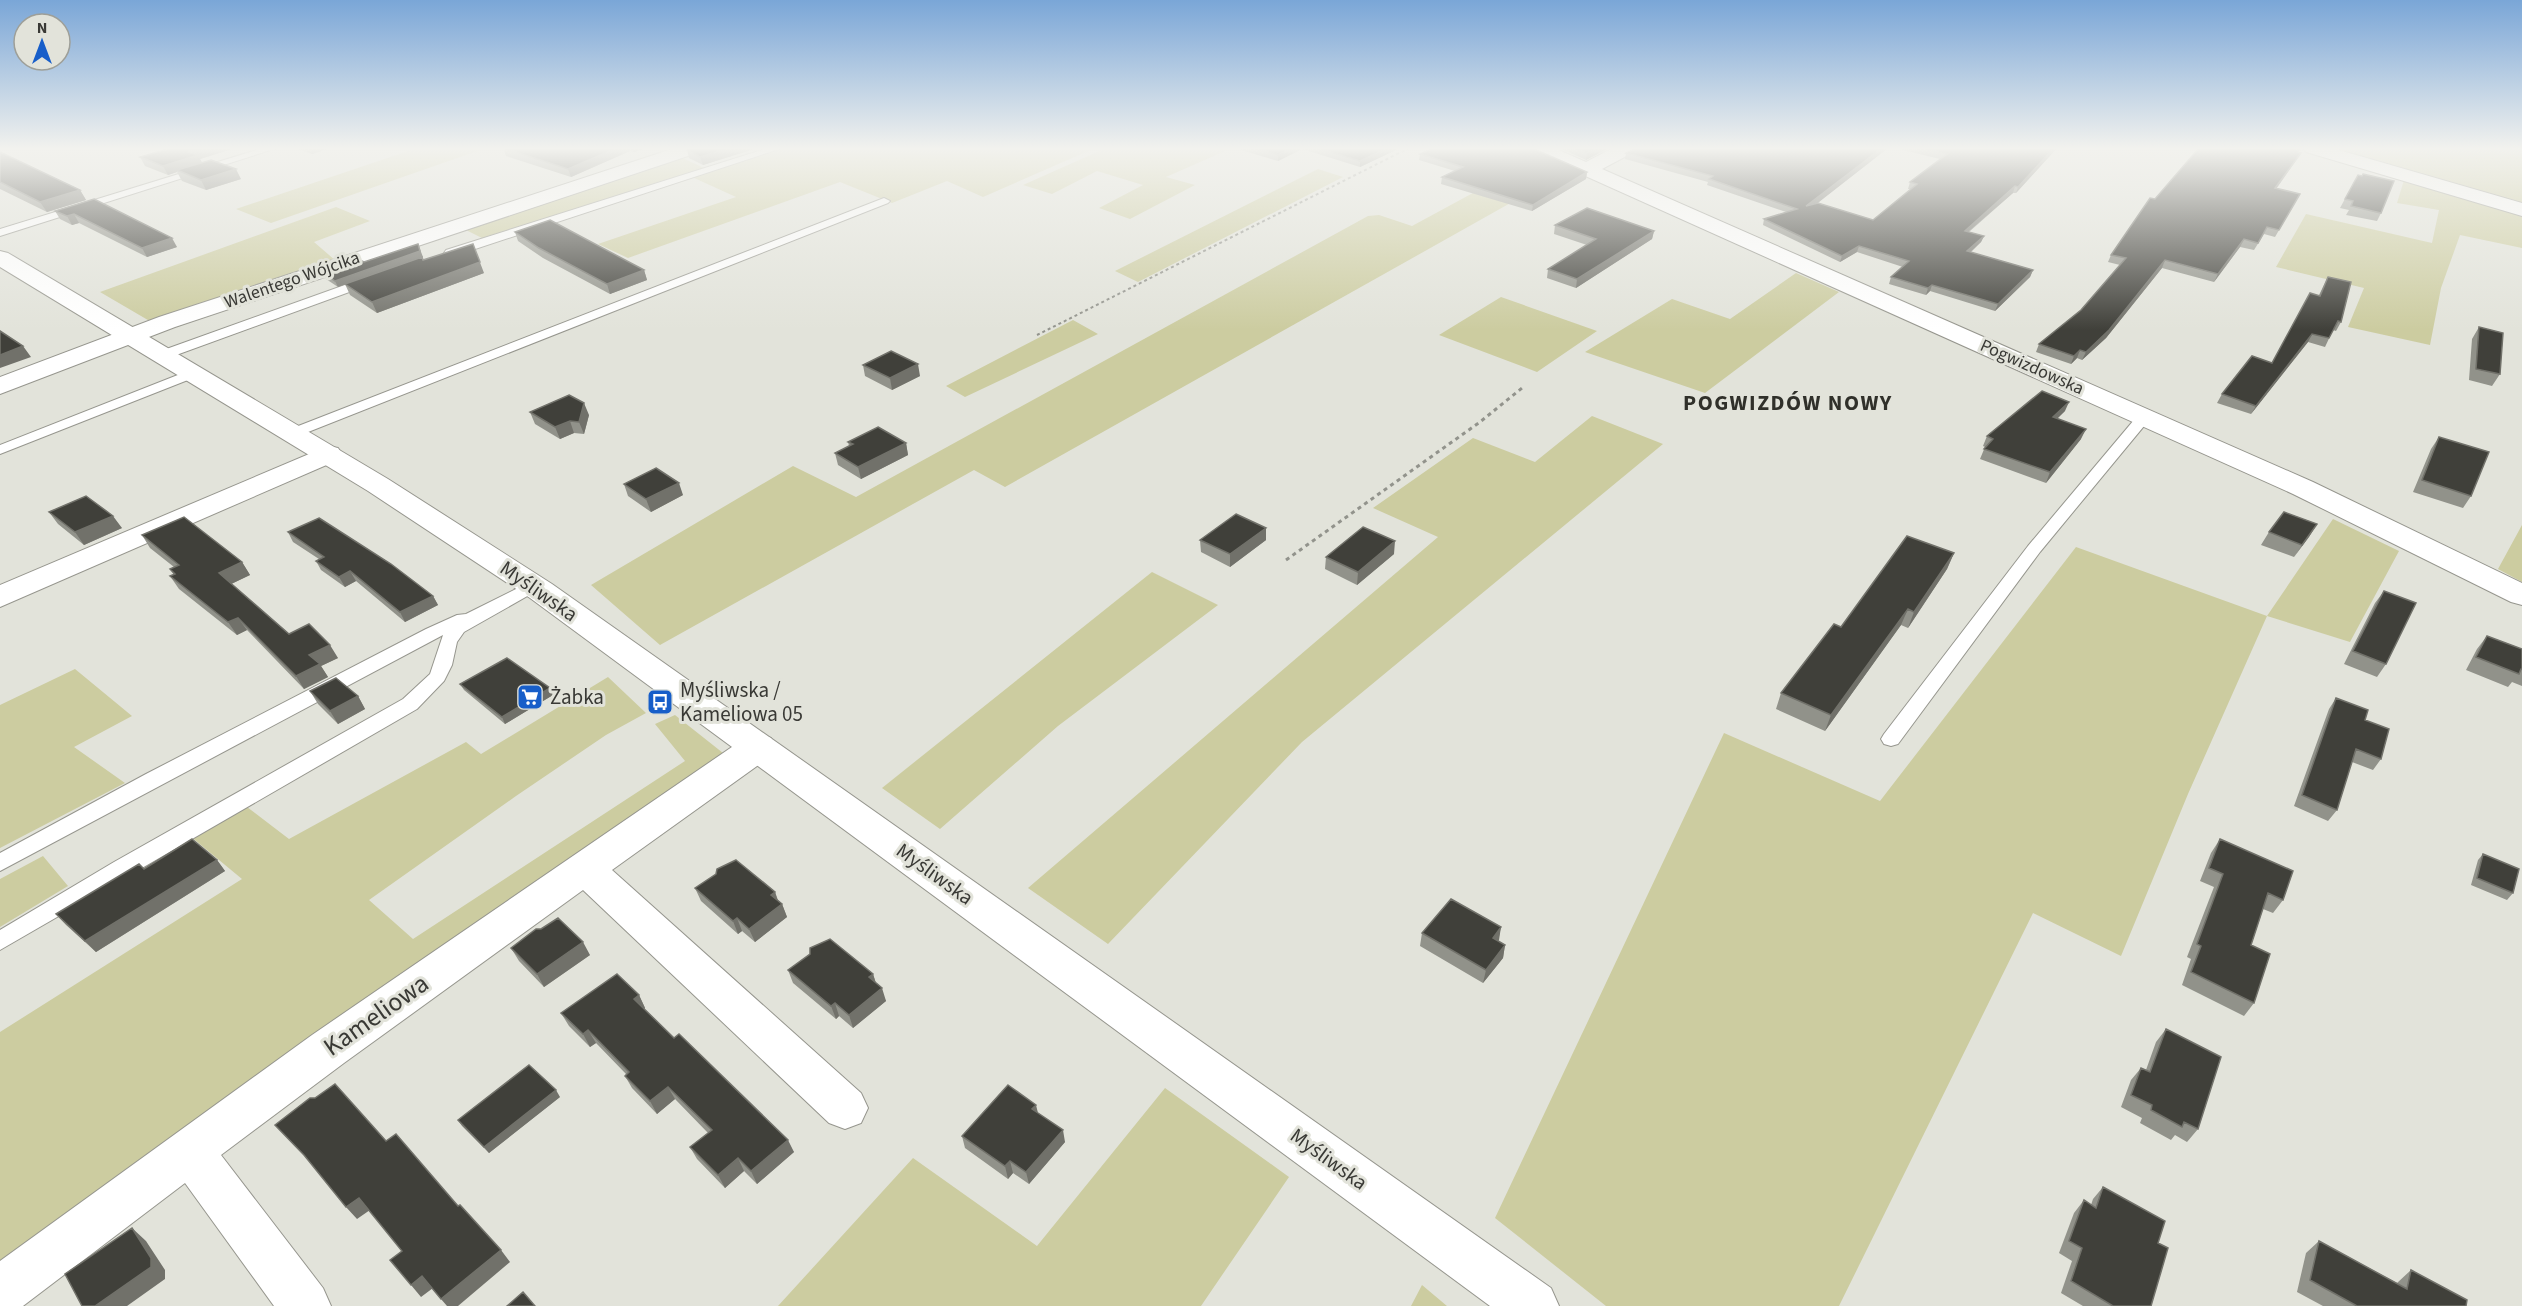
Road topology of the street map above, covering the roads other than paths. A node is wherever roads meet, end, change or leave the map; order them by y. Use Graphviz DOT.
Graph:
graph roads {
  1 [pos="77,209"];
  2 [pos="504,209"];
  3 [pos="587,209"];
  4 [pos="864,209"];
  5 [pos="1680,209"];
  6 [pos="0,233"];
  7 [pos="440,256"];
  8 [pos="0,258"];
  9 [pos="386,274"];
  10 [pos="132,336"];
  11 [pos="178,364"];
  12 [pos="0,386"];
  13 [pos="2144,417"];
  14 [pos="293,433"];
  15 [pos="0,450"];
  16 [pos="328,454"];
  17 [pos="532,586"];
  18 [pos="2522,595"];
  19 [pos="0,597"];
  20 [pos="495,605"];
  21 [pos="1891,739"];
  22 [pos="758,747"];
  23 [pos="0,863"];
  24 [pos="585,868"];
  25 [pos="0,941"];
  26 [pos="845,1108"];
  27 [pos="189,1150"];
  28 [pos="0,1292"];
  29 [pos="305,1306"];
  30 [pos="1533,1306"];
  1 -- 6 [label="lane"];
  2 -- 10 [label="street, Walentego Wójcika"];
  3 -- 7 [label="lane"];
  4 -- 14 [label="lane"];
  5 -- 13 [label="street, Pogwizdowska"];
  8 -- 10 [label="street, Myśliwska"];
  9 -- 11 [label="lane"];
  10 -- 11 [label="street, Myśliwska"];
  10 -- 12 [label="street, Walentego Wójcika"];
  11 -- 14 [label="street, Myśliwska"];
  11 -- 15 [label="lane"];
  13 -- 18 [label="street, Pogwizdowska"];
  13 -- 21 [label="lane"];
  14 -- 16 [label="street, Myśliwska"];
  16 -- 17 [label="street, Myśliwska"];
  16 -- 19 [label="street"];
  17 -- 20 [label="lane"];
  17 -- 22 [label="street, Myśliwska"];
  20 -- 23 [label="lane"];
  20 -- 25 [label="lane"];
  22 -- 24 [label="street, Kameliowa"];
  22 -- 30 [label="street, Myśliwska"];
  24 -- 26 [label="street"];
  24 -- 27 [label="street, Kameliowa"];
  27 -- 28 [label="street, Kameliowa"];
  27 -- 29 [label="street"];
}
